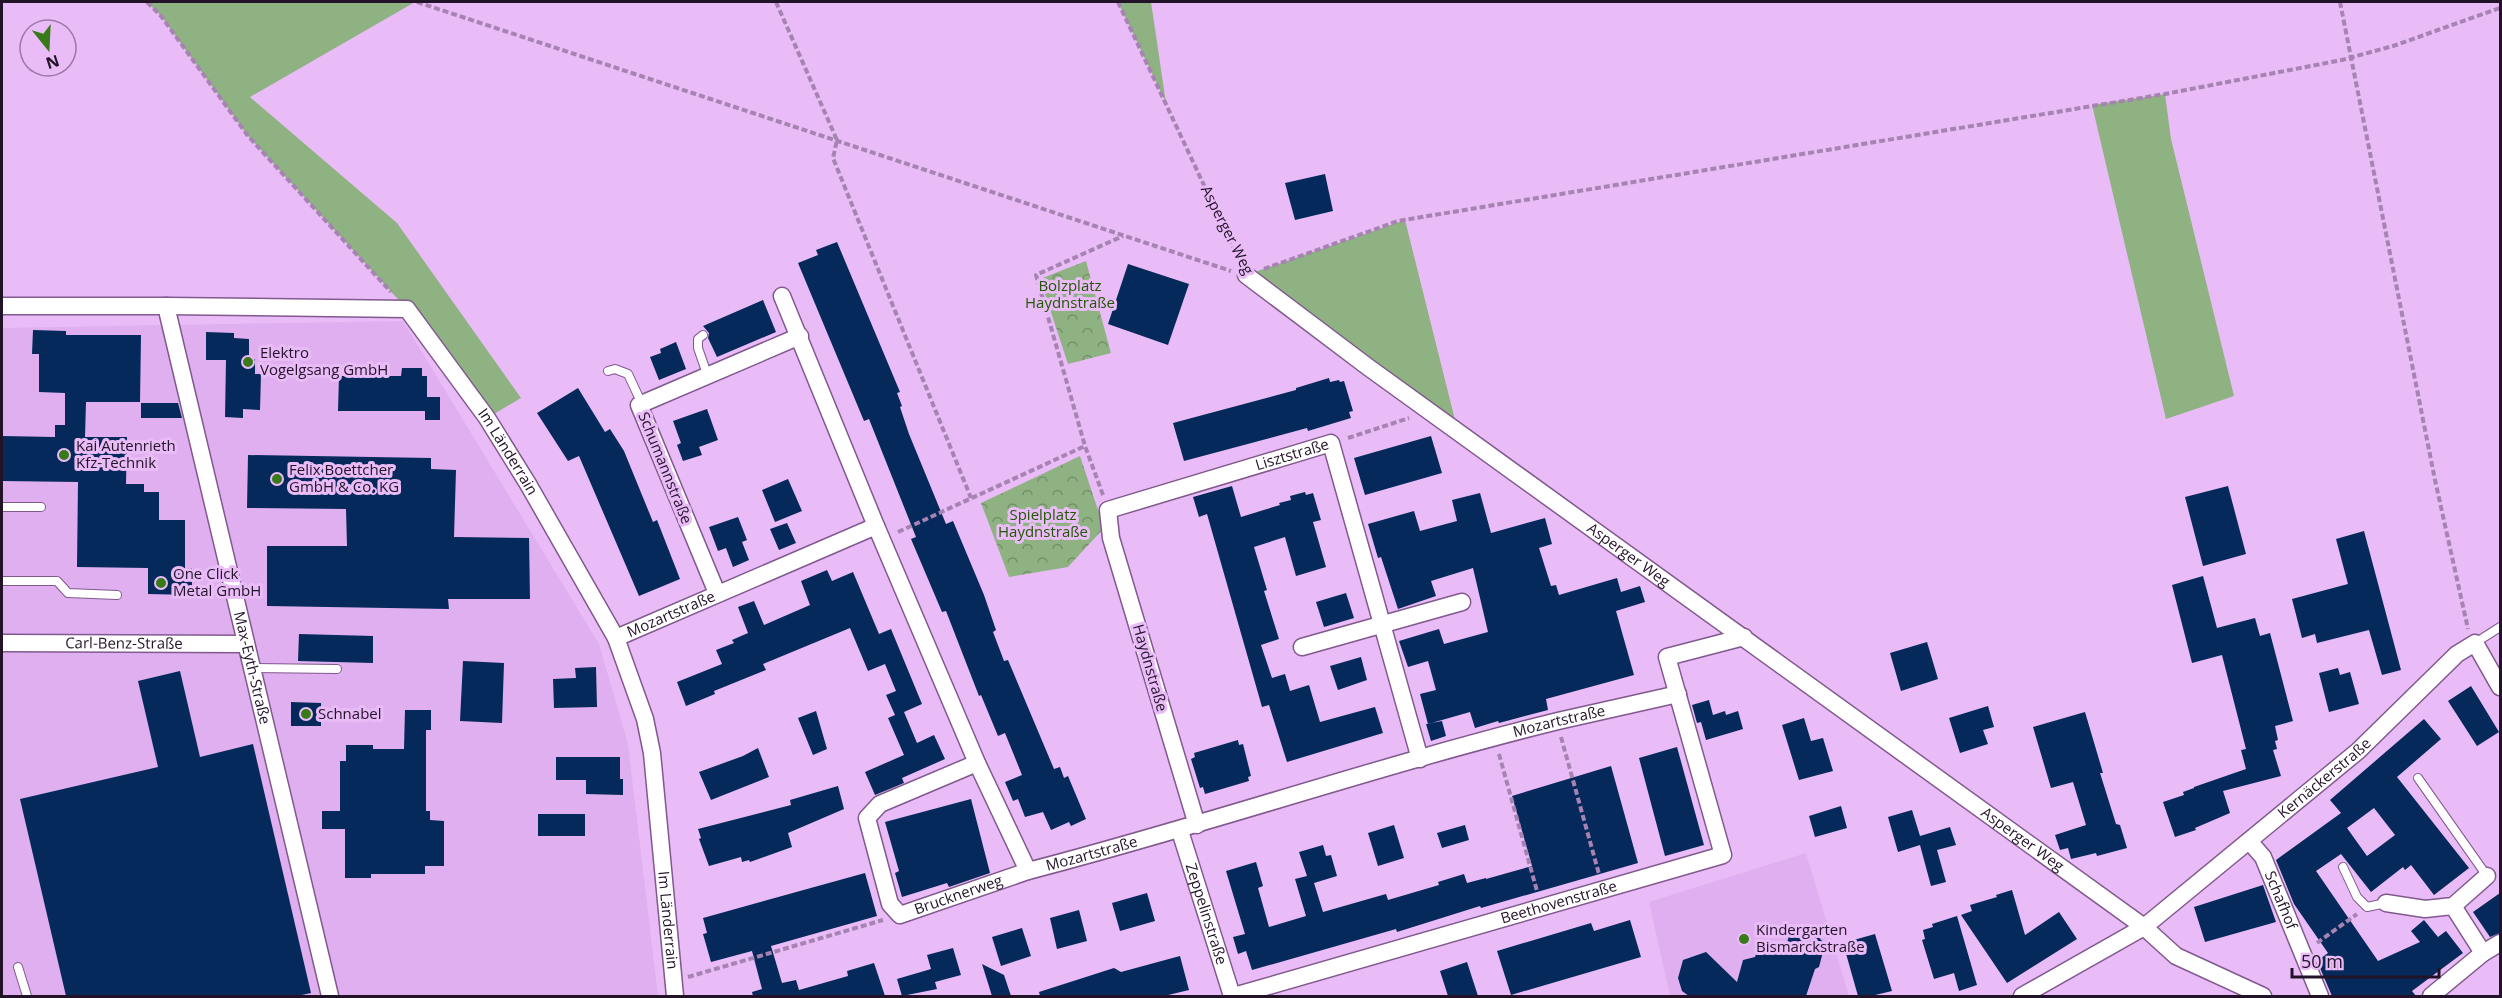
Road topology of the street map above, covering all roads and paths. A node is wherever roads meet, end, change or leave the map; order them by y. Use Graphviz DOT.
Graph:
graph roads {
  1 [pos="147,2"];
  2 [pos="417,2"];
  3 [pos="776,2"];
  4 [pos="1118,2"];
  5 [pos="2340,2"];
  6 [pos="2500,8"];
  7 [pos="2353,58"];
  8 [pos="837,140"];
  9 [pos="1124,236"];
  10 [pos="1246,275"];
  11 [pos="782,296"];
  12 [pos="2,306"];
  13 [pos="166,306"];
  14 [pos="407,309"];
  15 [pos="703,335"];
  16 [pos="800,336"];
  17 [pos="608,371"];
  18 [pos="707,375"];
  19 [pos="642,404"];
  20 [pos="1430,411"];
  21 [pos="1331,443"];
  22 [pos="1085,446"];
  23 [pos="972,498"];
  24 [pos="2,507"];
  25 [pos="41,507"];
  26 [pos="1108,510"];
  27 [pos="879,532"];
  28 [pos="2,581"];
  29 [pos="717,593"];
  30 [pos="117,595"];
  31 [pos="1462,602"];
  32 [pos="1381,625"];
  33 [pos="2500,627"];
  34 [pos="1744,637"];
  35 [pos="616,638"];
  36 [pos="2,643"];
  37 [pos="2475,643"];
  38 [pos="246,644"];
  39 [pos="1302,647"];
  40 [pos="252,668"];
  41 [pos="337,669"];
  42 [pos="2500,687"];
  43 [pos="1678,694"];
  44 [pos="1557,722"];
  45 [pos="1494,738"];
  46 [pos="1420,759"];
  47 [pos="977,763"];
  48 [pos="2418,777"];
  49 [pos="1197,825"];
  50 [pos="1179,831"];
  51 [pos="2249,841"];
  52 [pos="2343,867"];
  53 [pos="1028,871"];
  54 [pos="2487,876"];
  55 [pos="1603,891"];
  56 [pos="2386,903"];
  57 [pos="2453,906"];
  58 [pos="2367,907"];
  59 [pos="1542,908"];
  60 [pos="900,915"];
  61 [pos="2144,927"];
  62 [pos="2500,943"];
  63 [pos="2483,953"];
  64 [pos="2302,954"];
  65 [pos="18,967"];
  66 [pos="674,989"];
  67 [pos="27,996"];
  68 [pos="330,996"];
  69 [pos="1233,996"];
  70 [pos="2022,996"];
  71 [pos="2263,996"];
  72 [pos="2320,996"];
  73 [pos="2431,996"];
  1 -- 14 [label="path"];
  2 -- 8 [label="path"];
  3 -- 8 [label="path"];
  4 -- 10 [label="path, Asperger Weg"];
  5 -- 7 [label="path"];
  6 -- 7 [label="path"];
  7 -- 10 [label="path"];
  7 -- 37 [label="path"];
  8 -- 9 [label="path"];
  8 -- 23 [label="path"];
  9 -- 10 [label="path"];
  9 -- 22 [label="path"];
  10 -- 20 [label="street, Asperger Weg"];
  11 -- 16 [label="street"];
  12 -- 13 [label="street"];
  13 -- 14 [label="street"];
  13 -- 38 [label="street, Max-Eyth-Straße"];
  14 -- 35 [label="street, Im Länderrain"];
  15 -- 18 [label="lane"];
  16 -- 18 [label="street, Schumannstraße"];
  16 -- 27 [label="street"];
  17 -- 19 [label="lane"];
  18 -- 19 [label="street, Schumannstraße"];
  19 -- 29 [label="street, Schumannstraße"];
  20 -- 21 [label="path"];
  20 -- 34 [label="street, Asperger Weg"];
  21 -- 26 [label="street, Lisztstraße"];
  21 -- 32 [label="street, Lisztstraße"];
  22 -- 23 [label="path"];
  22 -- 26 [label="path"];
  23 -- 27 [label="path"];
  24 -- 25 [label="lane"];
  26 -- 49 [label="street, Haydnstraße"];
  27 -- 29 [label="street, Mozartstraße"];
  27 -- 47 [label="street, Mozartstraße"];
  28 -- 30 [label="lane"];
  29 -- 35 [label="street, Mozartstraße"];
  31 -- 32 [label="street"];
  32 -- 39 [label="street"];
  32 -- 46 [label="street, Lisztstraße"];
  33 -- 37 [label="lane, Kernäckerstraße"];
  34 -- 43 [label="street"];
  34 -- 61 [label="street, Asperger Weg"];
  35 -- 66 [label="street, Im Länderrain"];
  36 -- 38 [label="street, Carl-Benz-Straße"];
  37 -- 42 [label="street"];
  37 -- 51 [label="street, Kernäckerstraße"];
  38 -- 40 [label="street, Max-Eyth-Straße"];
  40 -- 41 [label="lane"];
  40 -- 68 [label="street, Max-Eyth-Straße"];
  43 -- 44 [label="street, Mozartstraße"];
  43 -- 55 [label="street, Beethovenstraße"];
  44 -- 45 [label="street, Mozartstraße"];
  44 -- 55 [label="path"];
  45 -- 46 [label="street, Mozartstraße"];
  45 -- 59 [label="path"];
  46 -- 49 [label="street, Mozartstraße"];
  47 -- 53 [label="street, Mozartstraße"];
  47 -- 60 [label="street, Brucknerweg"];
  48 -- 54 [label="lane"];
  49 -- 50 [label="street, Mozartstraße"];
  50 -- 53 [label="street, Mozartstraße"];
  50 -- 69 [label="street, Zeppelinstraße"];
  51 -- 61 [label="street, Kernäckerstraße"];
  51 -- 64 [label="street, Schafhof"];
  52 -- 58 [label="lane"];
  53 -- 60 [label="street, Brucknerweg"];
  54 -- 57 [label="street"];
  55 -- 59 [label="street, Beethovenstraße"];
  56 -- 57 [label="street"];
  56 -- 58 [label="lane"];
  57 -- 63 [label="street"];
  58 -- 64 [label="path"];
  59 -- 69 [label="street, Beethovenstraße"];
  60 -- 66 [label="path"];
  61 -- 70 [label="street, Kernäckerstraße"];
  61 -- 71 [label="street, Asperger Weg"];
  62 -- 63 [label="street"];
  63 -- 73 [label="street"];
  64 -- 72 [label="street, Schafhof"];
  65 -- 67 [label="lane"];
}
